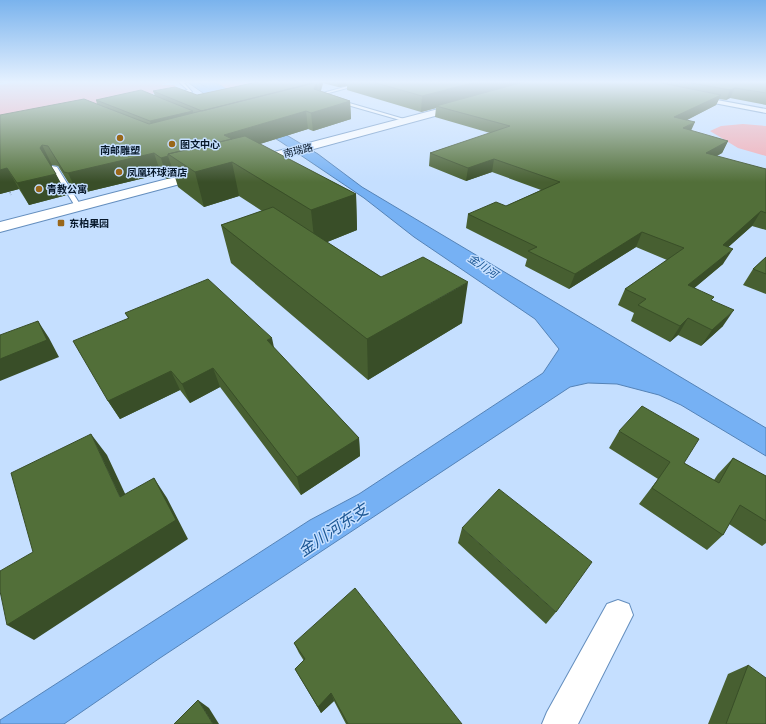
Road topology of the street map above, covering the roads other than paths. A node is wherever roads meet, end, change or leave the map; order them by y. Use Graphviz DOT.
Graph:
graph roads {
  1 [pos="387,115"];
  2 [pos="431,115"];
  3 [pos="409,121"];
  4 [pos="236,166"];
  5 [pos="54,167"];
  6 [pos="221,170"];
  7 [pos="78,206"];
  8 [pos="0,227"];
  9 [pos="618,615"];
  10 [pos="559,724"];
  1 -- 3 [label="lane"];
  2 -- 3 [label="street, 南瑞路"];
  3 -- 4 [label="street, 南瑞路"];
  5 -- 7 [label="lane"];
  6 -- 7 [label="street"];
  7 -- 8 [label="street"];
  9 -- 10 [label="street"];
}
